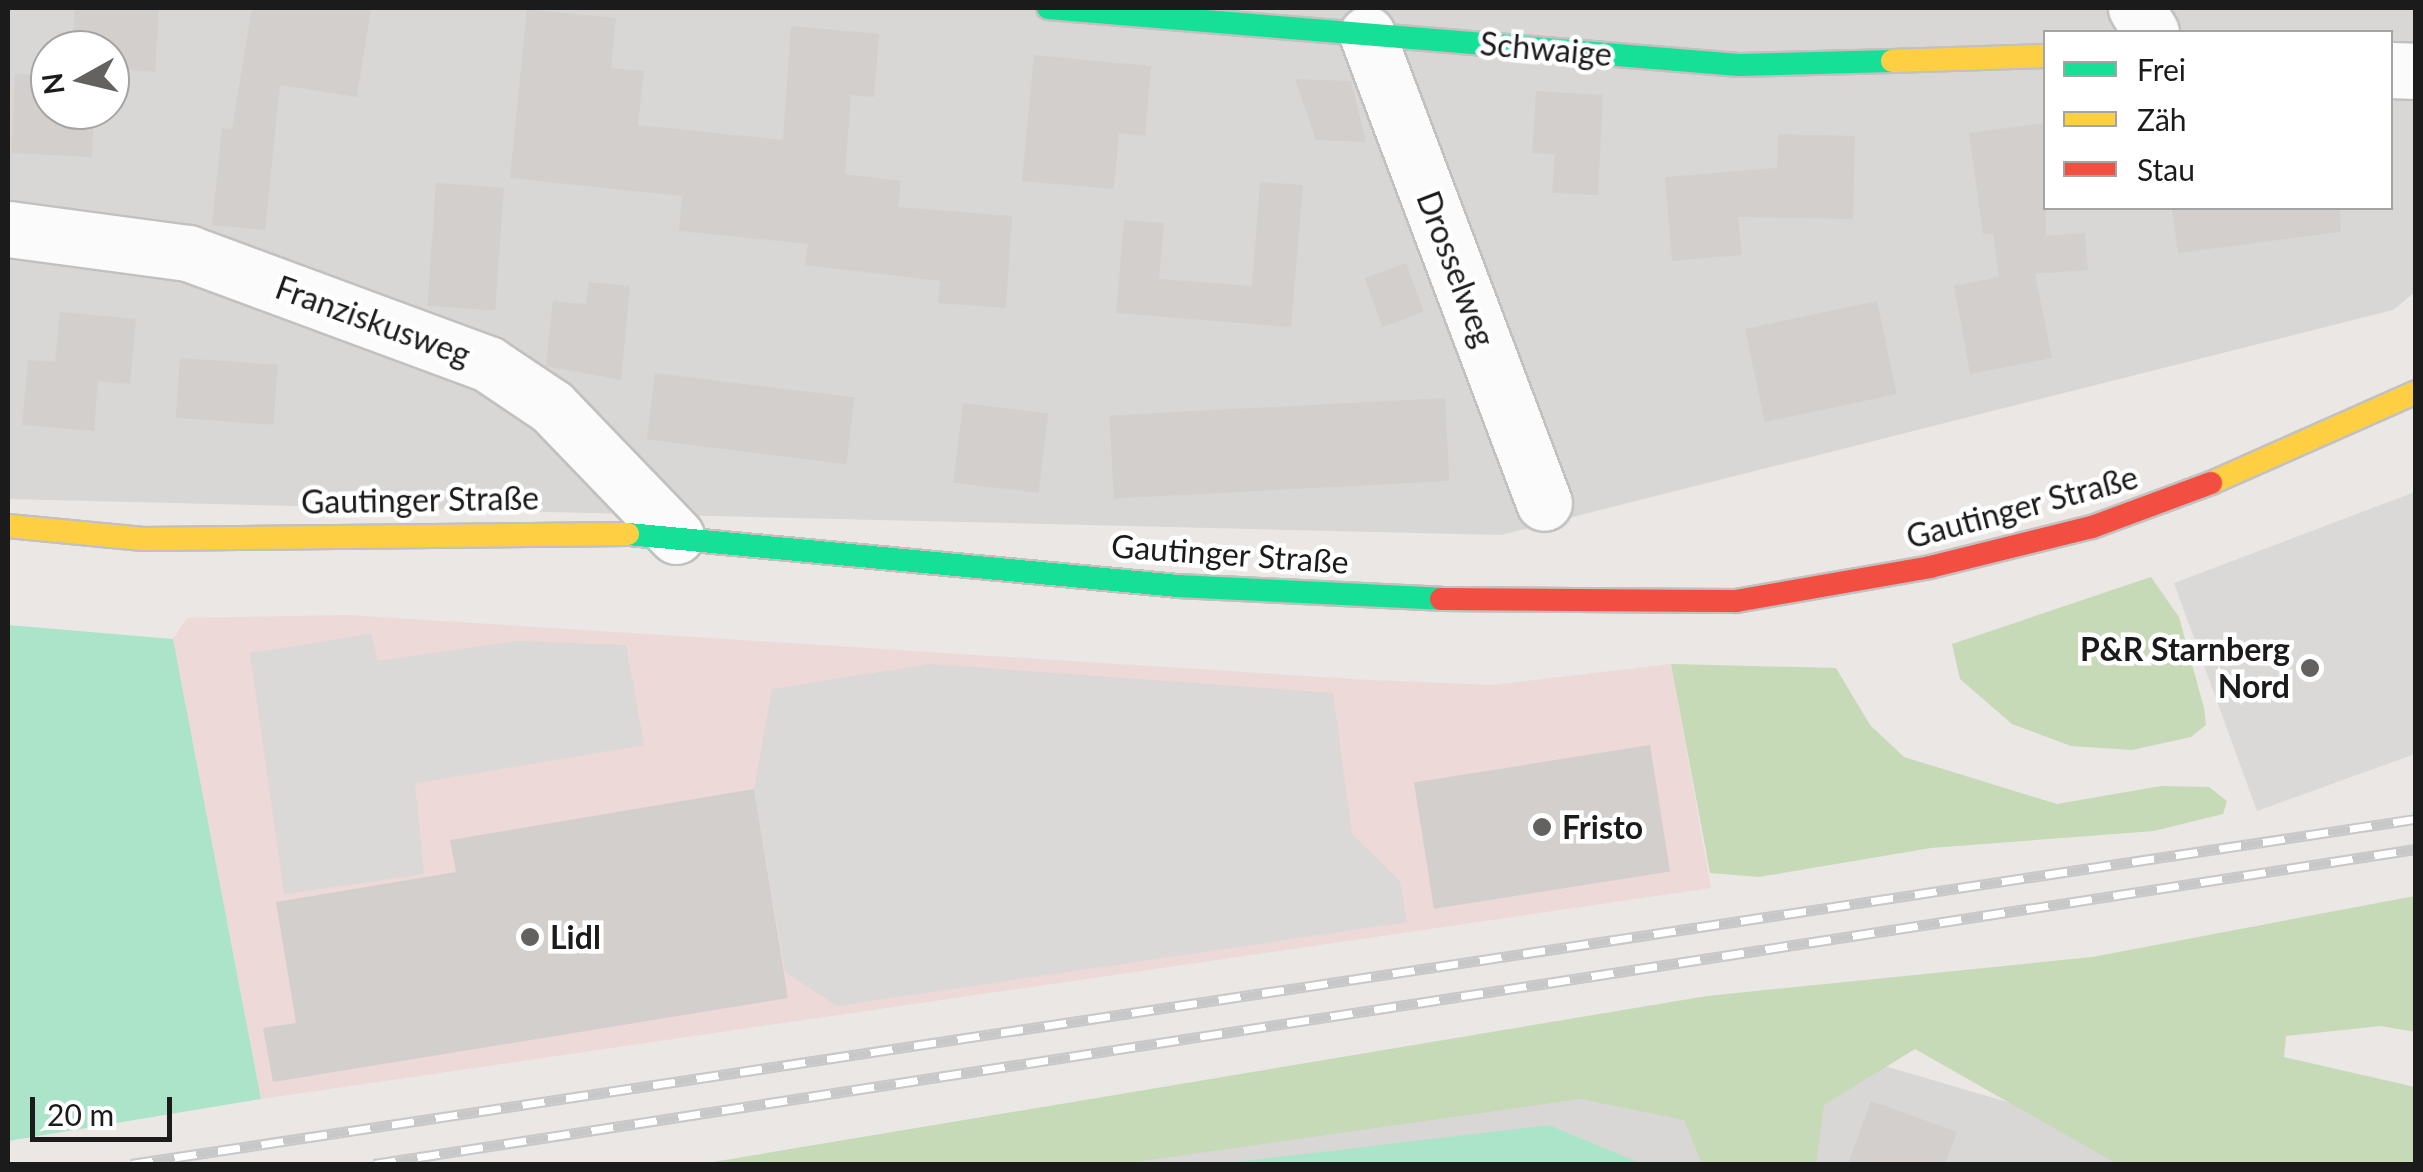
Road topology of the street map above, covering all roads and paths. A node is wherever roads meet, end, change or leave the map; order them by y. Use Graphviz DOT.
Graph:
graph roads {
  1 [pos="1053,8"];
  2 [pos="2136,8"];
  3 [pos="2150,30"];
  4 [pos="1368,34"];
  5 [pos="2043,56"];
  6 [pos="8,230"];
  7 [pos="2416,392"];
  8 [pos="1544,503"];
  9 [pos="8,526"];
  10 [pos="676,536"];
  1 -- 4 [label="main road, Schwaige"];
  2 -- 3 [label="street"];
  4 -- 5 [label="main road, Schwaige"];
  4 -- 8 [label="street, Drosselweg"];
  6 -- 10 [label="street, Franziskusweg"];
  7 -- 10 [label="main road, Gautinger Straße"];
  9 -- 10 [label="main road, Gautinger Straße"];
}
